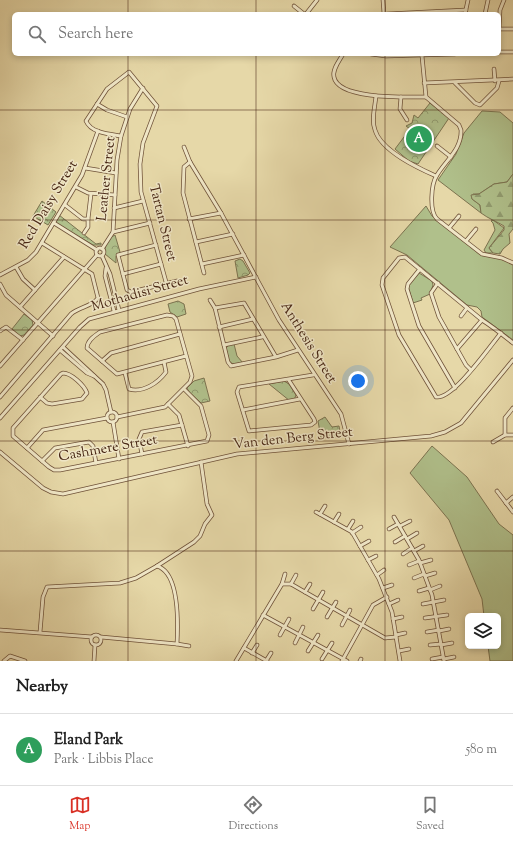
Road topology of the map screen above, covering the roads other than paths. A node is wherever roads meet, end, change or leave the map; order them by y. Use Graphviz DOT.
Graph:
graph roads {
  1 [pos="317,0"];
  2 [pos="383,0"];
  3 [pos="468,0"];
  4 [pos="488,0"];
  5 [pos="504,0"];
  6 [pos="294,6"];
  7 [pos="302,12"];
  8 [pos="307,12"];
  9 [pos="385,12"];
  10 [pos="466,12"];
  11 [pos="485,12"];
  12 [pos="500,12"];
  13 [pos="501,29"];
  14 [pos="513,29"];
  15 [pos="501,52"];
  16 [pos="513,52"];
  17 [pos="342,56"];
  18 [pos="422,56"];
  19 [pos="494,69"];
  20 [pos="513,79"];
  21 [pos="495,81"];
  22 [pos="499,81"];
  23 [pos="424,83"];
  24 [pos="455,83"];
  25 [pos="143,88"];
  26 [pos="376,96"];
  27 [pos="401,97"];
  28 [pos="426,97"];
  29 [pos="97,104"];
  30 [pos="127,118"];
  31 [pos="407,120"];
  32 [pos="98,131"];
  33 [pos="121,136"];
  34 [pos="437,146"];
  35 [pos="184,147"];
  36 [pos="451,156"];
  37 [pos="190,162"];
  38 [pos="85,168"];
  39 [pos="116,173"];
  40 [pos="436,176"];
  41 [pos="76,187"];
  42 [pos="91,194"];
  43 [pos="115,195"];
  44 [pos="143,201"];
  45 [pos="65,204"];
  46 [pos="114,208"];
  47 [pos="221,213"];
  48 [pos="459,216"];
  49 [pos="88,219"];
  50 [pos="189,219"];
  51 [pos="150,223"];
  52 [pos="54,224"];
  53 [pos="449,228"];
  54 [pos="476,229"];
  55 [pos="113,232"];
  56 [pos="84,233"];
  57 [pos="232,234"];
  58 [pos="466,241"];
  59 [pos="196,242"];
  60 [pos="42,243"];
  61 [pos="156,245"];
  62 [pos="102,249"];
  63 [pos="96,250"];
  64 [pos="97,255"];
  65 [pos="244,255"];
  66 [pos="102,256"];
  67 [pos="64,257"];
  68 [pos="513,263"];
  69 [pos="161,264"];
  70 [pos="202,264"];
  71 [pos="16,267"];
  72 [pos="106,268"];
  73 [pos="84,269"];
  74 [pos="420,269"];
  75 [pos="204,273"];
  76 [pos="123,274"];
  77 [pos="0,275"];
  78 [pos="256,277"];
  79 [pos="177,281"];
  80 [pos="166,282"];
  81 [pos="438,283"];
  82 [pos="0,284"];
  83 [pos="35,290"];
  84 [pos="4,293"];
  85 [pos="1,295"];
  86 [pos="210,300"];
  87 [pos="20,308"];
  88 [pos="215,308"];
  89 [pos="467,308"];
  90 [pos="120,310"];
  91 [pos="114,312"];
  92 [pos="461,316"];
  93 [pos="253,319"];
  94 [pos="482,320"];
  95 [pos="38,323"];
  96 [pos="219,327"];
  97 [pos="0,331"];
  98 [pos="501,333"];
  99 [pos="180,334"];
  100 [pos="53,336"];
  101 [pos="262,337"];
  102 [pos="23,340"];
  103 [pos="513,343"];
  104 [pos="224,345"];
  105 [pos="62,348"];
  106 [pos="457,349"];
  107 [pos="298,350"];
  108 [pos="186,356"];
  109 [pos="276,357"];
  110 [pos="513,360"];
  111 [pos="102,361"];
  112 [pos="164,362"];
  113 [pos="0,366"];
  114 [pos="471,370"];
  115 [pos="125,373"];
  116 [pos="313,375"];
  117 [pos="288,380"];
  118 [pos="455,388"];
  119 [pos="184,389"];
  120 [pos="0,397"];
  121 [pos="40,397"];
  122 [pos="300,399"];
  123 [pos="168,404"];
  124 [pos="513,408"];
  125 [pos="242,410"];
  126 [pos="111,412"];
  127 [pos="117,417"];
  128 [pos="0,418"];
  129 [pos="107,418"];
  130 [pos="113,422"];
  131 [pos="182,425"];
  132 [pos="505,435"];
  133 [pos="513,435"];
  134 [pos="493,442"];
  135 [pos="349,444"];
  136 [pos="188,446"];
  137 [pos="27,448"];
  138 [pos="0,452"];
  139 [pos="142,454"];
  140 [pos="119,459"];
  141 [pos="42,461"];
  142 [pos="201,462"];
  143 [pos="96,463"];
  144 [pos="497,491"];
  145 [pos="513,497"];
  146 [pos="506,503"];
  147 [pos="325,506"];
  148 [pos="513,512"];
  149 [pos="339,514"];
  150 [pos="394,517"];
  151 [pos="353,521"];
  152 [pos="410,521"];
  153 [pos="334,522"];
  154 [pos="399,525"];
  155 [pos="361,527"];
  156 [pos="348,529"];
  157 [pos="389,529"];
  158 [pos="352,533"];
  159 [pos="417,534"];
  160 [pos="406,538"];
  161 [pos="369,541"];
  162 [pos="395,542"];
  163 [pos="360,546"];
  164 [pos="423,546"];
  165 [pos="413,550"];
  166 [pos="403,554"];
  167 [pos="376,556"];
  168 [pos="368,560"];
  169 [pos="431,560"];
  170 [pos="420,562"];
  171 [pos="409,565"];
  172 [pos="157,566"];
  173 [pos="384,570"];
  174 [pos="435,573"];
  175 [pos="286,574"];
  176 [pos="296,575"];
  177 [pos="377,575"];
  178 [pos="425,575"];
  179 [pos="414,578"];
  180 [pos="282,584"];
  181 [pos="291,584"];
  182 [pos="310,584"];
  183 [pos="392,586"];
  184 [pos="440,586"];
  185 [pos="383,588"];
  186 [pos="430,589"];
  187 [pos="419,591"];
  188 [pos="305,592"];
  189 [pos="323,592"];
  190 [pos="387,597"];
  191 [pos="318,600"];
  192 [pos="398,600"];
  193 [pos="444,600"];
  194 [pos="336,602"];
  195 [pos="434,602"];
  196 [pos="389,604"];
  197 [pos="423,604"];
  198 [pos="313,609"];
  199 [pos="332,609"];
  200 [pos="350,610"];
  201 [pos="264,615"];
  202 [pos="447,615"];
  203 [pos="436,616"];
  204 [pos="327,617"];
  205 [pos="347,617"];
  206 [pos="402,617"];
  207 [pos="426,618"];
  208 [pos="290,619"];
  209 [pos="393,619"];
  210 [pos="342,625"];
  211 [pos="362,625"];
  212 [pos="285,627"];
  213 [pos="303,627"];
  214 [pos="449,629"];
  215 [pos="0,630"];
  216 [pos="439,630"];
  217 [pos="40,632"];
  218 [pos="427,632"];
  219 [pos="405,633"];
  220 [pos="280,635"];
  221 [pos="299,635"];
  222 [pos="318,635"];
  223 [pos="396,636"];
  224 [pos="92,637"];
  225 [pos="101,637"];
  226 [pos="313,642"];
  227 [pos="332,642"];
  228 [pos="295,643"];
  229 [pos="452,643"];
  230 [pos="177,644"];
  231 [pos="441,644"];
  232 [pos="95,645"];
  233 [pos="256,645"];
  234 [pos="430,645"];
  235 [pos="189,646"];
  236 [pos="244,648"];
  237 [pos="409,649"];
  238 [pos="327,650"];
  239 [pos="308,651"];
  240 [pos="399,651"];
  241 [pos="252,653"];
  242 [pos="271,653"];
  243 [pos="454,657"];
  244 [pos="260,659"];
  245 [pos="322,659"];
  246 [pos="432,659"];
  247 [pos="444,659"];
  248 [pos="342,660"];
  249 [pos="4,661"];
  250 [pos="25,661"];
  251 [pos="94,661"];
  252 [pos="236,661"];
  253 [pos="267,661"];
  254 [pos="347,661"];
  255 [pos="400,661"];
  1 -- 8 [label="street"];
  2 -- 9 [label="street"];
  3 -- 10 [label="street"];
  4 -- 11 [label="street"];
  5 -- 12 [label="street"];
  6 -- 7 [label="street"];
  13 -- 14 [label="street"];
  15 -- 16 [label="street"];
  17 -- 26 [label="street"];
  18 -- 23 [label="street"];
  19 -- 21 [label="street"];
  20 -- 22 [label="street"];
  21 -- 22 [label="street"];
  21 -- 24 [label="street"];
  22 -- 24 [label="street"];
  23 -- 24 [label="street"];
  23 -- 28 [label="street"];
  25 -- 29 [label="street, Tartan Street"];
  25 -- 30 [label="street, Leather Street"];
  25 -- 44 [label="street, Tartan Street"];
  26 -- 27 [label="street"];
  26 -- 40 [label="street"];
  27 -- 28 [label="street"];
  27 -- 31 [label="street"];
  28 -- 36 [label="street"];
  29 -- 30 [label="street"];
  29 -- 32 [label="street, Tartan Street"];
  30 -- 33 [label="street, Leather Street"];
  32 -- 33 [label="street"];
  32 -- 38 [label="street, Red Daisy Street"];
  33 -- 39 [label="street, Leather Street"];
  34 -- 36 [label="street"];
  35 -- 37 [label="street, Anthesis Street"];
  36 -- 40 [label="street"];
  37 -- 47 [label="street, Anthesis Street"];
  37 -- 50 [label="street"];
  38 -- 39 [label="street"];
  38 -- 41 [label="street, Red Daisy Street"];
  39 -- 43 [label="street, Leather Street"];
  40 -- 53 [label="street"];
  41 -- 42 [label="street"];
  41 -- 45 [label="street, Red Daisy Street"];
  42 -- 43 [label="street"];
  42 -- 49 [label="street"];
  43 -- 46 [label="street, Leather Street"];
  44 -- 46 [label="street"];
  44 -- 51 [label="street, Tartan Street"];
  45 -- 49 [label="street"];
  45 -- 52 [label="street, Red Daisy Street"];
  46 -- 55 [label="street, Leather Street"];
  47 -- 50 [label="street"];
  47 -- 57 [label="street, Anthesis Street"];
  48 -- 53 [label="street"];
  49 -- 56 [label="street"];
  50 -- 59 [label="street"];
  51 -- 55 [label="street"];
  51 -- 61 [label="street, Tartan Street"];
  52 -- 60 [label="street, Red Daisy Street"];
  52 -- 63 [label="street"];
  53 -- 58 [label="street"];
  54 -- 58 [label="street"];
  55 -- 62 [label="street, Leather Street"];
  57 -- 59 [label="street"];
  57 -- 65 [label="street, Anthesis Street"];
  58 -- 68 [label="street"];
  59 -- 70 [label="street"];
  60 -- 67 [label="street"];
  60 -- 71 [label="street, Red Daisy Street"];
  61 -- 69 [label="street, Tartan Street"];
  61 -- 76 [label="street"];
  62 -- 63 [label="street"];
  62 -- 66 [label="street"];
  63 -- 64 [label="street"];
  64 -- 66 [label="street"];
  64 -- 73 [label="street"];
  65 -- 70 [label="street"];
  65 -- 78 [label="street, Anthesis Street"];
  66 -- 72 [label="street"];
  67 -- 73 [label="street"];
  67 -- 83 [label="street"];
  69 -- 76 [label="street"];
  69 -- 80 [label="street, Tartan Street"];
  70 -- 75 [label="street"];
  71 -- 77 [label="street, Red Daisy Street"];
  71 -- 83 [label="street"];
  72 -- 90 [label="street"];
  72 -- 91 [label="street"];
  73 -- 95 [label="street"];
  73 -- 100 [label="street"];
  74 -- 81 [label="street"];
  74 -- 118 [label="street"];
  74 -- 118 [label="street"];
  76 -- 80 [label="street"];
  78 -- 90 [label="street, Mothadisi Street"];
  78 -- 107 [label="street, Anthesis Street"];
  79 -- 80 [label="street"];
  81 -- 89 [label="street"];
  81 -- 106 [label="street"];
  82 -- 84 [label="street"];
  83 -- 87 [label="street"];
  84 -- 85 [label="street"];
  84 -- 87 [label="street"];
  86 -- 88 [label="street"];
  87 -- 95 [label="street"];
  88 -- 93 [label="street"];
  88 -- 96 [label="street"];
  89 -- 92 [label="street"];
  89 -- 94 [label="street"];
  90 -- 91 [label="street, Mothadisi Street"];
  91 -- 105 [label="street, Mothadisi Street"];
  93 -- 96 [label="street"];
  93 -- 101 [label="street"];
  94 -- 98 [label="street"];
  94 -- 106 [label="street"];
  95 -- 100 [label="street"];
  95 -- 102 [label="street"];
  96 -- 104 [label="street"];
  97 -- 102 [label="street"];
  98 -- 103 [label="street"];
  98 -- 114 [label="street"];
  99 -- 108 [label="street"];
  99 -- 111 [label="street"];
  99 -- 111 [label="street"];
  100 -- 120 [label="street"];
  101 -- 104 [label="street"];
  101 -- 109 [label="street"];
  102 -- 113 [label="street"];
  104 -- 109 [label="street"];
  105 -- 126 [label="street"];
  105 -- 128 [label="street, Mothadisi Street"];
  106 -- 114 [label="street"];
  107 -- 109 [label="street"];
  107 -- 116 [label="street, Anthesis Street"];
  108 -- 112 [label="street"];
  108 -- 119 [label="street"];
  110 -- 135 [label="street, Van den Berg Street"];
  111 -- 115 [label="street"];
  112 -- 115 [label="street"];
  112 -- 115 [label="street"];
  114 -- 118 [label="street"];
  116 -- 117 [label="street"];
  116 -- 135 [label="street, Anthesis Street"];
  117 -- 122 [label="street"];
  117 -- 125 [label="street"];
  119 -- 123 [label="street"];
  119 -- 136 [label="street, Cashmere Street"];
  121 -- 121 [label="street, Cashmere Street"];
  121 -- 137 [label="street, Cashmere Street"];
  122 -- 125 [label="street"];
  122 -- 125 [label="street"];
  123 -- 127 [label="street"];
  123 -- 131 [label="street"];
  124 -- 132 [label="street"];
  126 -- 127 [label="street"];
  126 -- 129 [label="street"];
  127 -- 130 [label="street"];
  129 -- 130 [label="street"];
  129 -- 137 [label="street"];
  130 -- 140 [label="street"];
  131 -- 136 [label="street"];
  131 -- 139 [label="street"];
  132 -- 133 [label="street"];
  132 -- 134 [label="street"];
  135 -- 142 [label="street, Van den Berg Street"];
  136 -- 139 [label="street, Cashmere Street"];
  137 -- 141 [label="street, Cashmere Street"];
  138 -- 142 [label="street, Van den Berg Street"];
  139 -- 140 [label="street, Cashmere Street"];
  140 -- 143 [label="street, Cashmere Street"];
  141 -- 143 [label="street, Cashmere Street"];
  141 -- 143 [label="street"];
  142 -- 172 [label="street"];
  144 -- 146 [label="street"];
  145 -- 146 [label="street"];
  146 -- 148 [label="street"];
  147 -- 153 [label="street"];
  149 -- 153 [label="street"];
  150 -- 154 [label="street"];
  151 -- 156 [label="street"];
  152 -- 154 [label="street"];
  153 -- 156 [label="street"];
  154 -- 157 [label="street"];
  154 -- 160 [label="street"];
  155 -- 158 [label="street"];
  156 -- 158 [label="street"];
  158 -- 163 [label="street"];
  159 -- 160 [label="street"];
  160 -- 162 [label="street"];
  160 -- 165 [label="street"];
  161 -- 163 [label="street"];
  163 -- 168 [label="street"];
  164 -- 165 [label="street"];
  165 -- 166 [label="street"];
  165 -- 170 [label="street"];
  167 -- 168 [label="street"];
  168 -- 177 [label="street"];
  169 -- 170 [label="street"];
  170 -- 171 [label="street"];
  170 -- 178 [label="street"];
  172 -- 217 [label="street"];
  172 -- 230 [label="street"];
  173 -- 177 [label="street"];
  174 -- 178 [label="street"];
  175 -- 180 [label="street"];
  176 -- 181 [label="street"];
  177 -- 185 [label="street"];
  178 -- 179 [label="street"];
  178 -- 186 [label="street"];
  180 -- 181 [label="street"];
  180 -- 201 [label="street"];
  181 -- 188 [label="street"];
  182 -- 188 [label="street"];
  183 -- 185 [label="street"];
  184 -- 186 [label="street"];
  185 -- 190 [label="street"];
  186 -- 187 [label="street"];
  186 -- 195 [label="street"];
  188 -- 191 [label="street"];
  189 -- 191 [label="street"];
  190 -- 196 [label="street"];
  190 -- 211 [label="street"];
  191 -- 198 [label="street"];
  191 -- 199 [label="street"];
  192 -- 196 [label="street"];
  193 -- 195 [label="street"];
  194 -- 199 [label="street"];
  195 -- 197 [label="street"];
  195 -- 203 [label="street"];
  196 -- 209 [label="street"];
  199 -- 204 [label="street"];
  199 -- 205 [label="street"];
  200 -- 205 [label="street"];
  201 -- 212 [label="street"];
  201 -- 236 [label="street"];
  202 -- 203 [label="street"];
  203 -- 207 [label="street"];
  203 -- 216 [label="street"];
  205 -- 210 [label="street"];
  205 -- 211 [label="street"];
  206 -- 209 [label="street"];
  208 -- 212 [label="street"];
  209 -- 223 [label="street"];
  211 -- 223 [label="street"];
  211 -- 248 [label="street"];
  212 -- 220 [label="street"];
  212 -- 221 [label="street"];
  213 -- 221 [label="street"];
  214 -- 216 [label="street"];
  215 -- 217 [label="street"];
  216 -- 218 [label="street"];
  216 -- 231 [label="street"];
  217 -- 224 [label="street"];
  219 -- 223 [label="street"];
  221 -- 226 [label="street"];
  221 -- 228 [label="street"];
  222 -- 226 [label="street"];
  223 -- 240 [label="street"];
  224 -- 225 [label="street"];
  224 -- 232 [label="street"];
  225 -- 230 [label="street"];
  225 -- 232 [label="street"];
  226 -- 238 [label="street"];
  226 -- 239 [label="street"];
  227 -- 238 [label="street"];
  229 -- 231 [label="street"];
  230 -- 235 [label="street"];
  231 -- 234 [label="street"];
  231 -- 247 [label="street"];
  232 -- 251 [label="street"];
  233 -- 241 [label="street"];
  236 -- 241 [label="street"];
  236 -- 252 [label="street"];
  237 -- 240 [label="street"];
  238 -- 245 [label="street"];
  238 -- 248 [label="street"];
  240 -- 255 [label="street"];
  241 -- 244 [label="street"];
  242 -- 253 [label="street"];
  243 -- 247 [label="street"];
  244 -- 253 [label="street"];
  246 -- 247 [label="street"];
  248 -- 254 [label="street"];
  249 -- 250 [label="street"];
}
